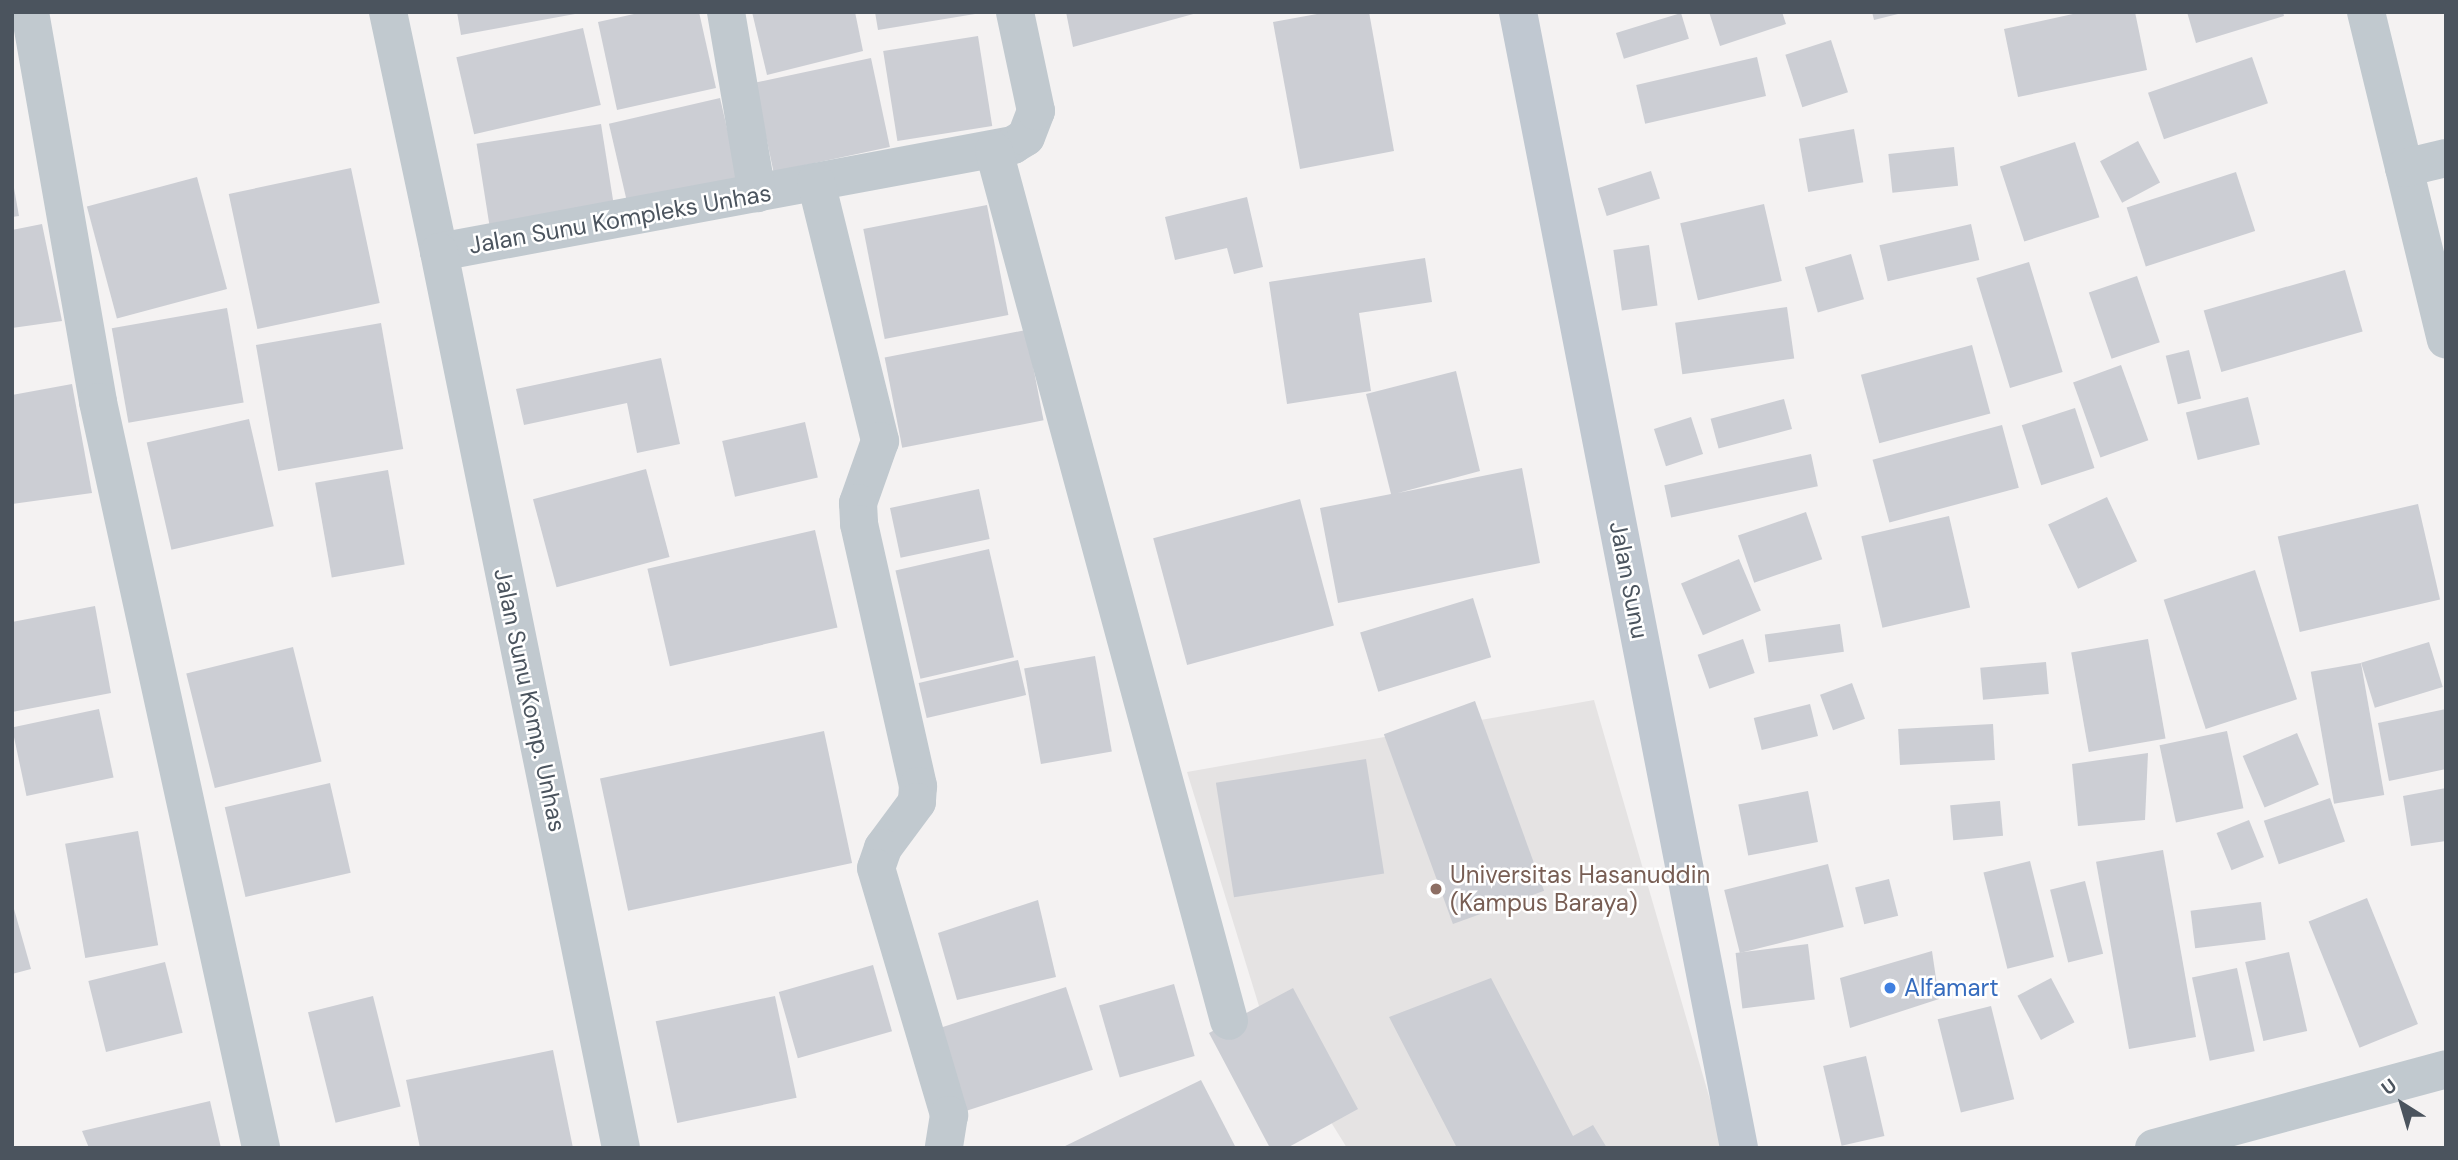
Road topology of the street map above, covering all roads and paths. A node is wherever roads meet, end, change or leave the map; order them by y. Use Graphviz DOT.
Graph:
graph roads {
  1 [pos="30,12"];
  2 [pos="388,12"];
  3 [pos="726,12"];
  4 [pos="1015,12"];
  5 [pos="1518,12"];
  6 [pos="2366,12"];
  7 [pos="994,151"];
  8 [pos="2446,158"];
  9 [pos="2404,168"];
  10 [pos="816,182"];
  11 [pos="757,193"];
  12 [pos="439,252"];
  13 [pos="2446,339"];
  14 [pos="1229,1021"];
  15 [pos="2446,1069"];
  16 [pos="261,1148"];
  17 [pos="621,1148"];
  18 [pos="944,1148"];
  19 [pos="1739,1148"];
  20 [pos="2154,1148"];
  1 -- 16 [label="street"];
  2 -- 12 [label="street, Jalan Sunu Kompleks Unhas"];
  3 -- 11 [label="street"];
  4 -- 7 [label="street, Jalan Sunu Kompleks Unhas"];
  5 -- 19 [label="main road, Jalan Sunu"];
  6 -- 9 [label="street"];
  7 -- 10 [label="street, Jalan Sunu Kompleks Unhas"];
  7 -- 14 [label="street"];
  8 -- 9 [label="street"];
  9 -- 13 [label="street"];
  10 -- 11 [label="street, Jalan Sunu Kompleks Unhas"];
  10 -- 18 [label="street"];
  11 -- 12 [label="street, Jalan Sunu Kompleks Unhas"];
  12 -- 17 [label="street, Jalan Sunu Komp. Unhas"];
  15 -- 20 [label="street"];
}
